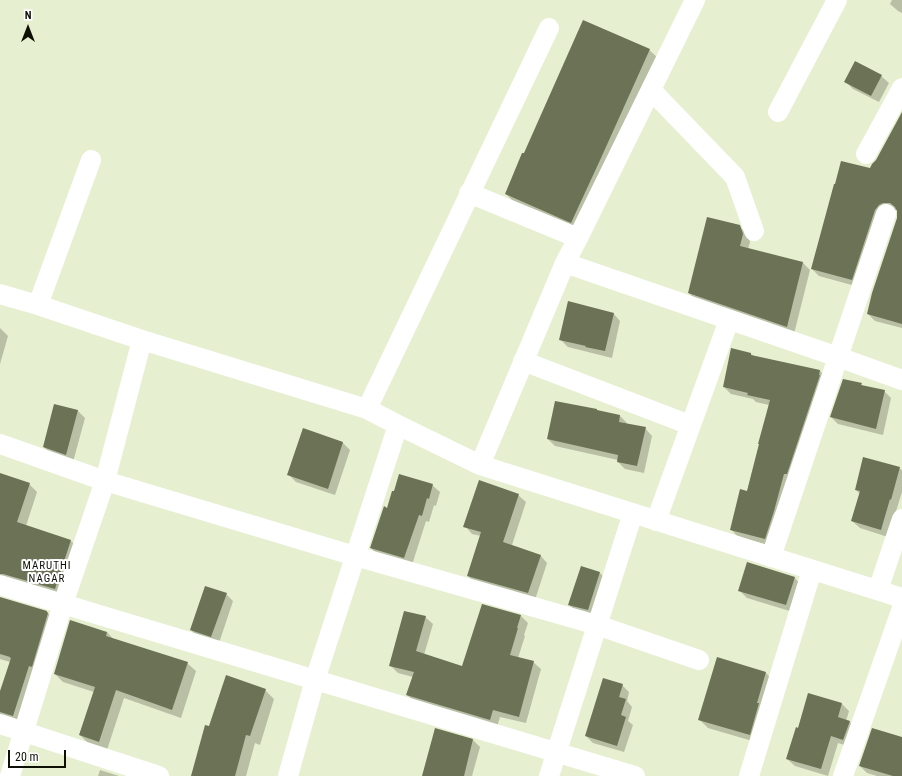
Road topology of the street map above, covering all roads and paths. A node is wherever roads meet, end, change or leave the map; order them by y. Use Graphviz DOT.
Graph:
graph roads {
  1 [pos="695,0"];
  2 [pos="837,0"];
  3 [pos="549,28"];
  4 [pos="902,88"];
  5 [pos="651,90"];
  6 [pos="778,112"];
  7 [pos="866,154"];
  8 [pos="91,160"];
  9 [pos="469,193"];
  10 [pos="886,214"];
  11 [pos="754,231"];
  12 [pos="578,238"];
  13 [pos="565,263"];
  14 [pos="0,294"];
  15 [pos="38,305"];
  16 [pos="729,320"];
  17 [pos="142,340"];
  18 [pos="838,357"];
  19 [pos="523,361"];
  20 [pos="902,380"];
  21 [pos="367,409"];
  22 [pos="398,425"];
  23 [pos="690,425"];
  24 [pos="0,444"];
  25 [pos="480,465"];
  26 [pos="105,481"];
  27 [pos="633,514"];
  28 [pos="902,519"];
  29 [pos="656,521"];
  30 [pos="355,556"];
  31 [pos="771,557"];
  32 [pos="812,570"];
  33 [pos="0,585"];
  34 [pos="878,590"];
  35 [pos="902,598"];
  36 [pos="63,604"];
  37 [pos="902,608"];
  38 [pos="597,625"];
  39 [pos="699,660"];
  40 [pos="314,680"];
  41 [pos="0,724"];
  42 [pos="24,732"];
  43 [pos="557,752"];
  44 [pos="154,775"];
  45 [pos="10,776"];
  46 [pos="288,776"];
  47 [pos="550,776"];
  48 [pos="635,776"];
  49 [pos="749,776"];
  50 [pos="843,776"];
  1 -- 5 [label="street"];
  2 -- 6 [label="street"];
  3 -- 9 [label="street"];
  4 -- 7 [label="street"];
  5 -- 11 [label="street"];
  5 -- 12 [label="street"];
  8 -- 15 [label="street"];
  9 -- 12 [label="street"];
  9 -- 21 [label="street"];
  10 -- 18 [label="street"];
  12 -- 13 [label="street"];
  13 -- 16 [label="street"];
  13 -- 19 [label="street"];
  14 -- 15 [label="street"];
  15 -- 17 [label="street"];
  16 -- 18 [label="street"];
  16 -- 23 [label="street"];
  17 -- 21 [label="street"];
  17 -- 26 [label="street"];
  18 -- 20 [label="street"];
  18 -- 31 [label="street"];
  19 -- 23 [label="street"];
  19 -- 25 [label="street"];
  21 -- 22 [label="street"];
  22 -- 25 [label="street"];
  22 -- 30 [label="street"];
  23 -- 29 [label="street"];
  24 -- 26 [label="street"];
  25 -- 27 [label="street"];
  26 -- 30 [label="street"];
  26 -- 36 [label="street"];
  27 -- 29 [label="street"];
  27 -- 38 [label="street"];
  28 -- 34 [label="street"];
  29 -- 31 [label="street"];
  30 -- 38 [label="street"];
  30 -- 40 [label="street"];
  31 -- 32 [label="street"];
  32 -- 34 [label="street"];
  32 -- 49 [label="street"];
  33 -- 36 [label="street"];
  34 -- 35 [label="street"];
  36 -- 40 [label="street"];
  36 -- 42 [label="street"];
  37 -- 50 [label="street"];
  38 -- 39 [label="street"];
  38 -- 43 [label="street"];
  40 -- 43 [label="street"];
  40 -- 46 [label="street"];
  41 -- 42 [label="street"];
  42 -- 44 [label="street"];
  42 -- 45 [label="street"];
  43 -- 47 [label="street"];
  43 -- 48 [label="street"];
}
